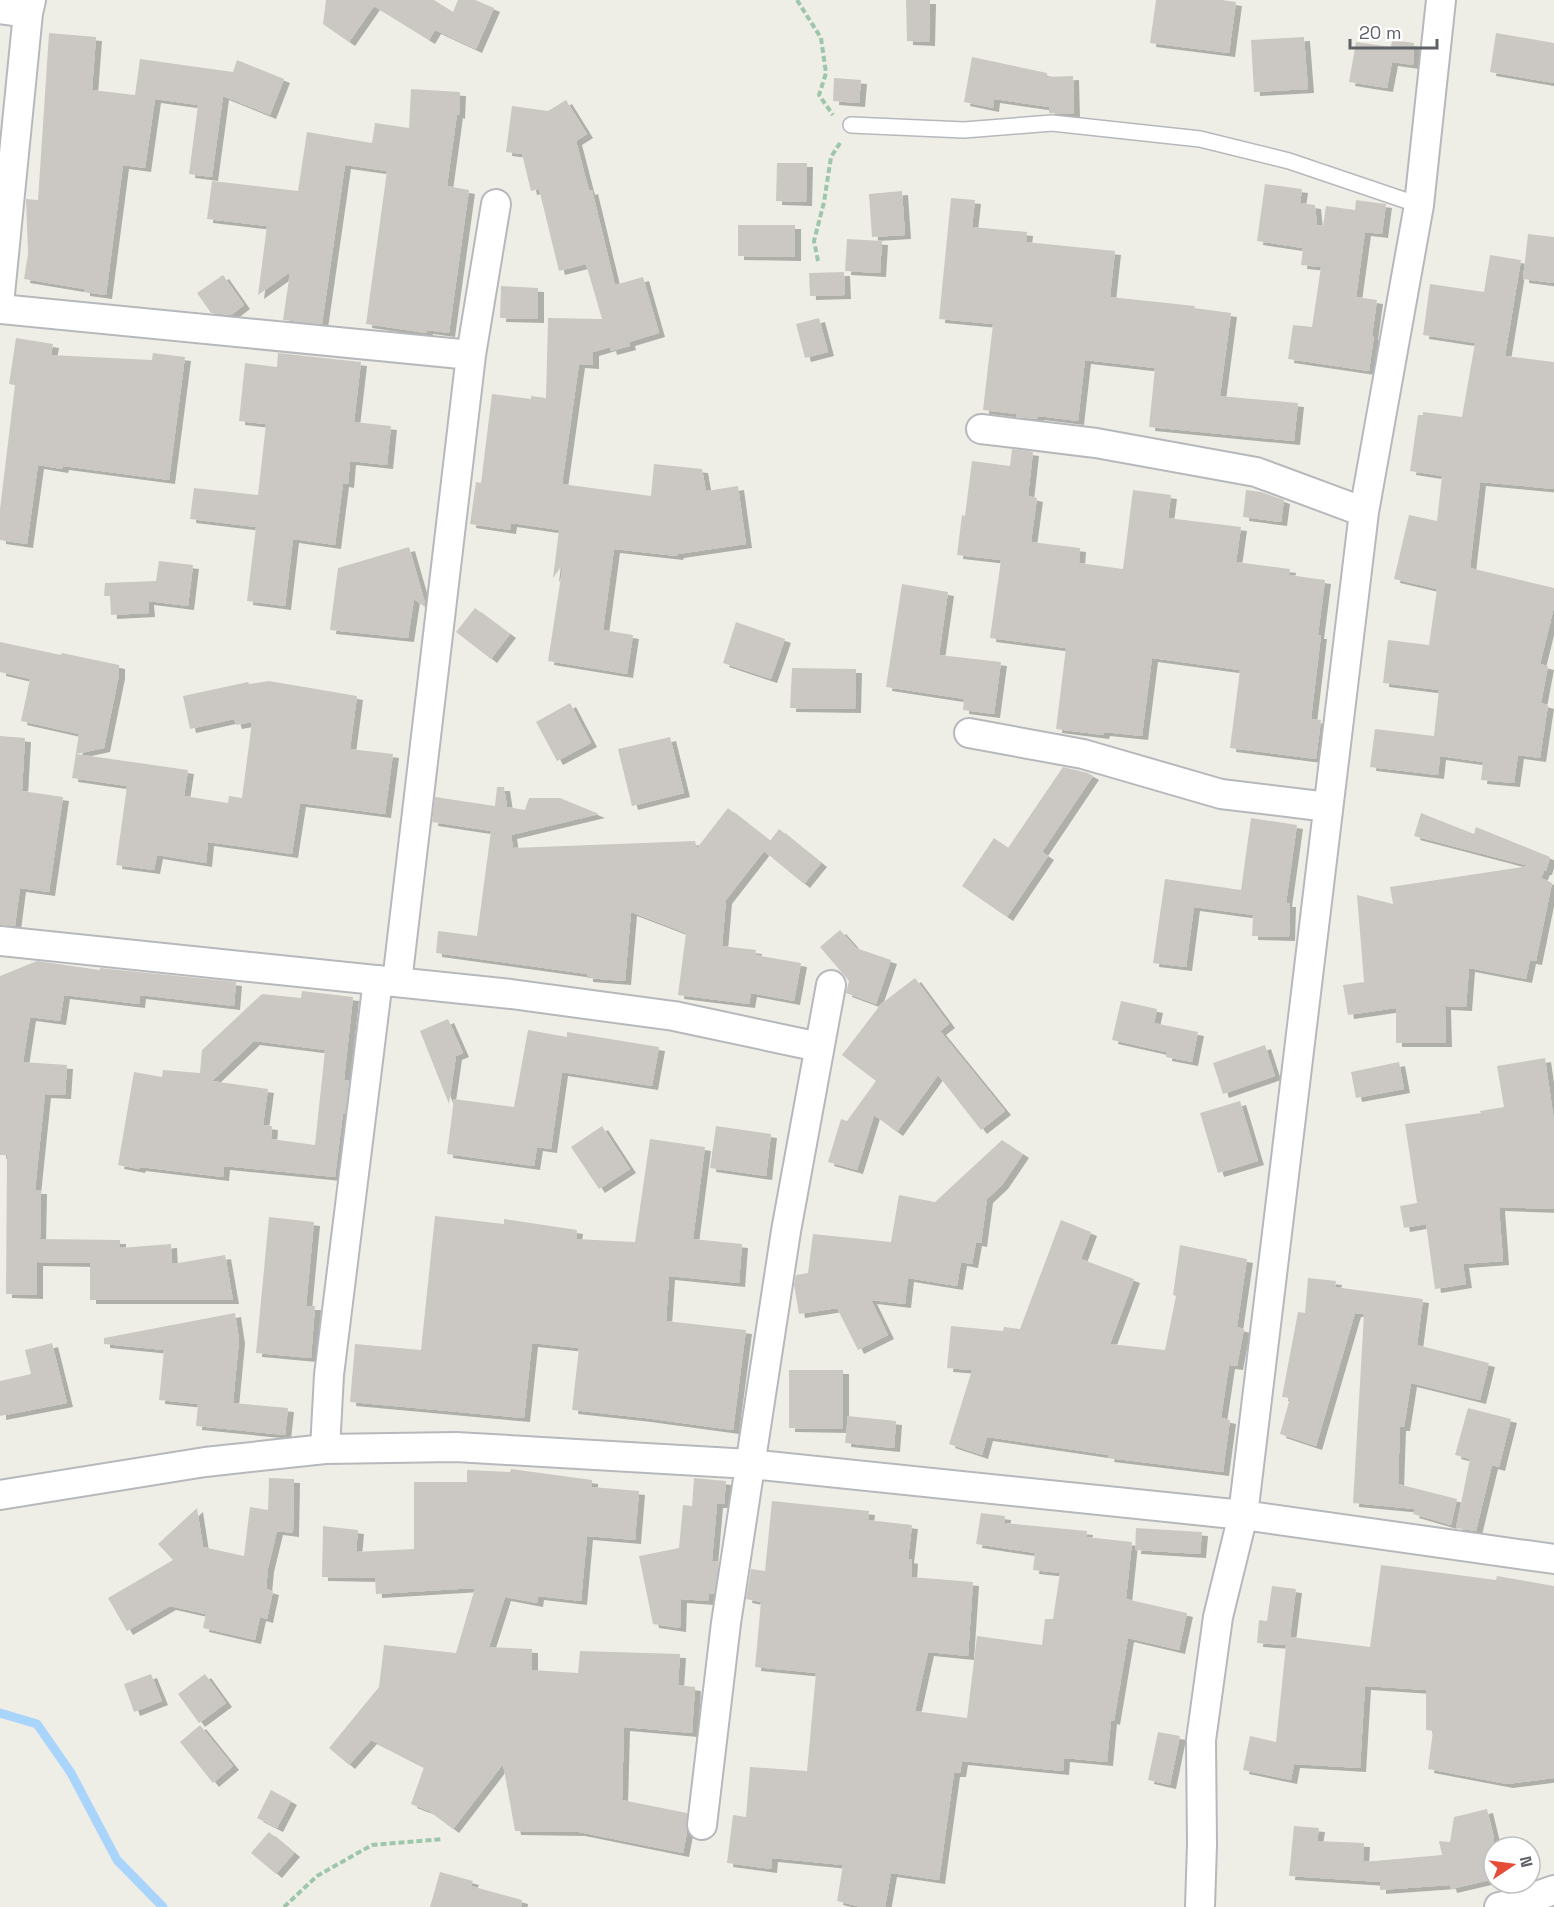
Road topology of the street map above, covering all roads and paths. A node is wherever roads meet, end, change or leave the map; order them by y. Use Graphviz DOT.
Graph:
graph roads {
  1 [pos="797,0"];
  2 [pos="1441,0"];
  3 [pos="29,7"];
  4 [pos="0,9"];
  5 [pos="851,125"];
  6 [pos="496,204"];
  7 [pos="1419,205"];
  8 [pos="818,261"];
  9 [pos="0,294"];
  10 [pos="0,309"];
  11 [pos="471,355"];
  12 [pos="981,429"];
  13 [pos="1364,512"];
  14 [pos="969,733"];
  15 [pos="1328,807"];
  16 [pos="0,941"];
  17 [pos="387,981"];
  18 [pos="831,986"];
  19 [pos="819,1047"];
  20 [pos="325,1449"];
  21 [pos="750,1464"];
  22 [pos="0,1495"];
  23 [pos="1243,1515"];
  24 [pos="1554,1559"];
  25 [pos="702,1825"];
  26 [pos="443,1839"];
  27 [pos="1554,1890"];
  28 [pos="284,1907"];
  29 [pos="1200,1907"];
  30 [pos="1499,1907"];
  1 -- 5 [label="path"];
  2 -- 7 [label="street"];
  3 -- 4 [label="street"];
  3 -- 9 [label="street"];
  5 -- 7 [label="lane"];
  5 -- 8 [label="path"];
  6 -- 11 [label="street"];
  7 -- 13 [label="street"];
  10 -- 11 [label="street"];
  11 -- 17 [label="street"];
  12 -- 13 [label="street"];
  13 -- 15 [label="street"];
  14 -- 15 [label="street"];
  15 -- 23 [label="street"];
  16 -- 17 [label="street"];
  17 -- 19 [label="street"];
  17 -- 20 [label="street"];
  18 -- 19 [label="street"];
  19 -- 21 [label="street"];
  20 -- 21 [label="street"];
  20 -- 22 [label="street"];
  21 -- 23 [label="street"];
  21 -- 25 [label="street"];
  23 -- 24 [label="street"];
  23 -- 29 [label="street"];
  26 -- 28 [label="path"];
  27 -- 30 [label="street"];
}
